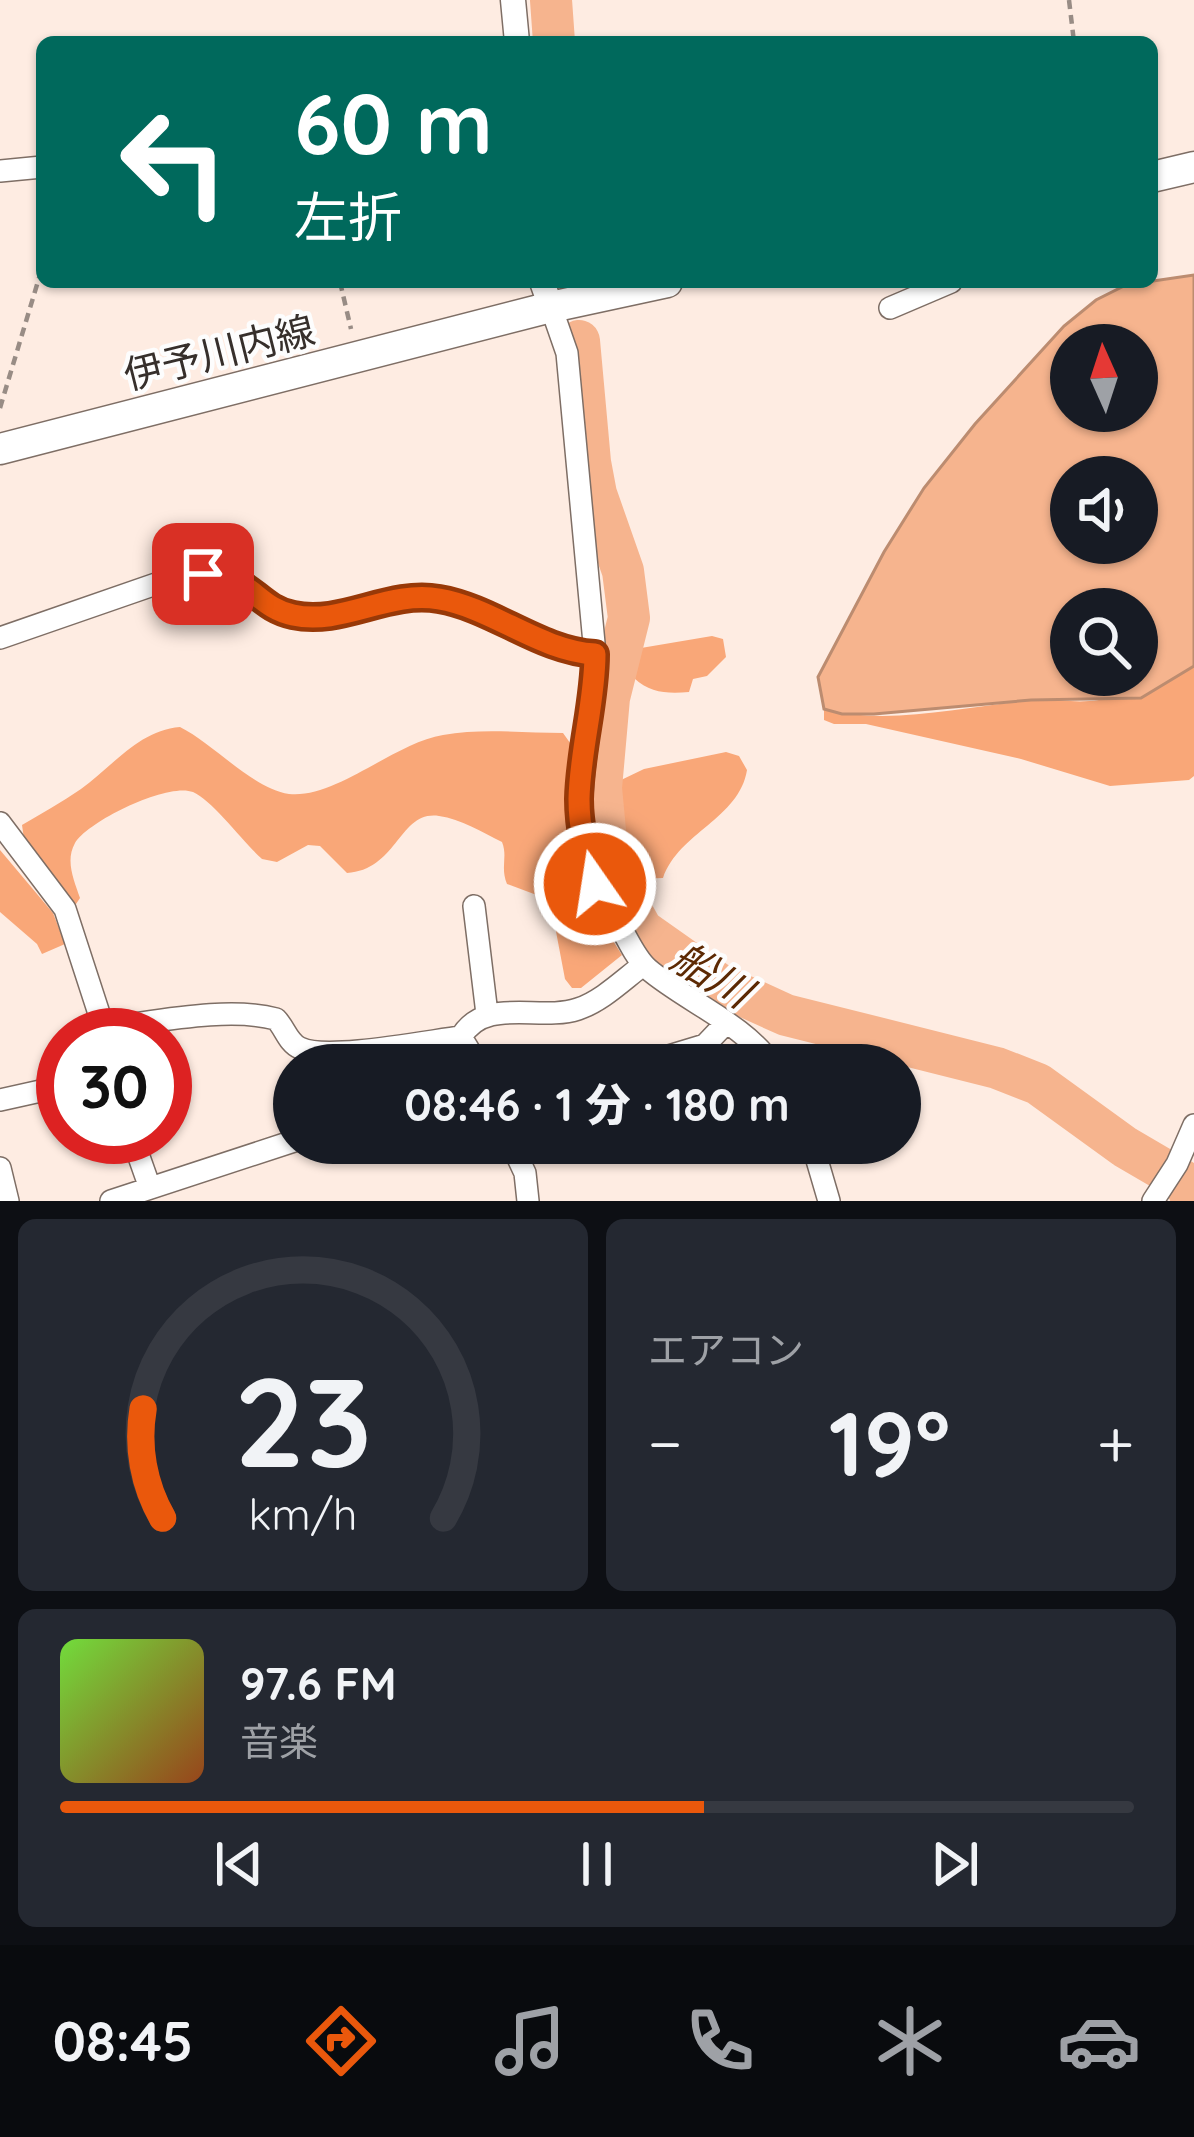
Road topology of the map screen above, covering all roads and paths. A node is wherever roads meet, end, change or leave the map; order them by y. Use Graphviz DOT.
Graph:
graph roads {
  1 [pos="513,0"];
  2 [pos="1069,0"];
  3 [pos="516,36"];
  4 [pos="1073,36"];
  5 [pos="1194,167"];
  6 [pos="36,168"];
  7 [pos="0,171"];
  8 [pos="1158,176"];
  9 [pos="36,288"];
  10 [pos="341,288"];
  11 [pos="607,288"];
  12 [pos="937,288"];
  13 [pos="547,294"];
  14 [pos="890,308"];
  15 [pos="356,357"];
  16 [pos="0,409"];
  17 [pos="0,448"];
  18 [pos="0,638"];
  19 [pos="595,654"];
  20 [pos="0,823"];
  21 [pos="474,906"];
  22 [pos="644,965"];
  23 [pos="97,1008"];
  24 [pos="487,1014"];
  25 [pos="192,1018"];
  26 [pos="724,1024"];
  27 [pos="461,1037"];
  28 [pos="465,1044"];
  29 [pos="706,1044"];
  30 [pos="750,1044"];
  31 [pos="36,1092"];
  32 [pos="0,1100"];
  33 [pos="1194,1125"];
  34 [pos="273,1148"];
  35 [pos="142,1164"];
  36 [pos="521,1164"];
  37 [pos="818,1164"];
  38 [pos="0,1168"];
  39 [pos="150,1188"];
  40 [pos="8,1201"];
  41 [pos="111,1201"];
  42 [pos="528,1201"];
  43 [pos="829,1201"];
  44 [pos="1153,1201"];
  1 -- 3 [label="street"];
  2 -- 4 [label="path"];
  5 -- 8 [label="main road"];
  6 -- 7 [label="street"];
  9 -- 16 [label="path"];
  10 -- 15 [label="path"];
  11 -- 13 [label="main road, 伊予川内線"];
  12 -- 14 [label="street"];
  13 -- 15 [label="main road, 伊予川内線"];
  13 -- 19 [label="street"];
  15 -- 17 [label="main road, 伊予川内線"];
  18 -- 19 [label="street"];
  19 -- 22 [label="street"];
  20 -- 23 [label="street"];
  21 -- 24 [label="street"];
  22 -- 24 [label="street"];
  22 -- 26 [label="street"];
  24 -- 27 [label="street"];
  25 -- 27 [label="street"];
  26 -- 29 [label="street"];
  26 -- 30 [label="street"];
  27 -- 28 [label="street"];
  31 -- 32 [label="street"];
  33 -- 44 [label="street"];
  34 -- 39 [label="street"];
  35 -- 39 [label="street"];
  36 -- 42 [label="street"];
  37 -- 43 [label="street"];
  38 -- 40 [label="street"];
  39 -- 41 [label="street"];
}
